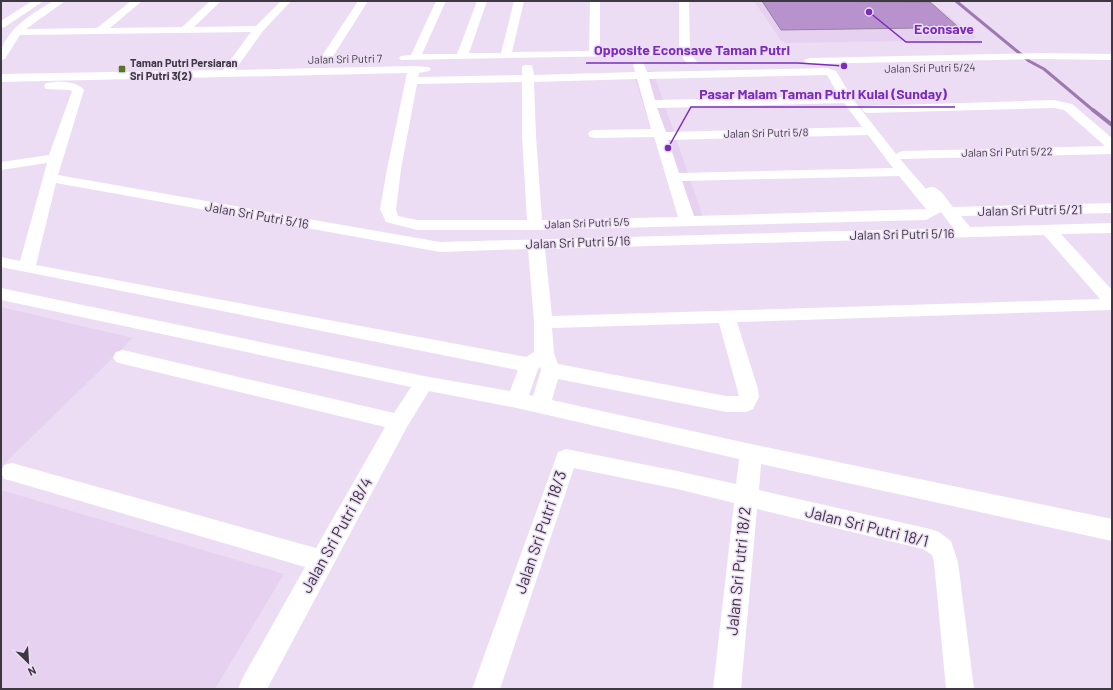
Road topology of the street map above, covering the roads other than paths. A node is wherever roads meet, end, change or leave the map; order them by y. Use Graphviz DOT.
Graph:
graph roads {
  1 [pos="26,1"];
  2 [pos="38,1"];
  3 [pos="60,1"];
  4 [pos="137,1"];
  5 [pos="216,1"];
  6 [pos="286,1"];
  7 [pos="363,1"];
  8 [pos="442,1"];
  9 [pos="482,1"];
  10 [pos="518,1"];
  11 [pos="595,1"];
  12 [pos="684,1"];
  13 [pos="1,16"];
  14 [pos="1,25"];
  15 [pos="186,29"];
  16 [pos="259,29"];
  17 [pos="100,31"];
  18 [pos="17,32"];
  19 [pos="684,52"];
  20 [pos="594,54"];
  21 [pos="462,56"];
  22 [pos="506,56"];
  23 [pos="1112,57"];
  24 [pos="395,58"];
  25 [pos="342,59"];
  26 [pos="235,61"];
  27 [pos="250,61"];
  28 [pos="2,62"];
  29 [pos="219,62"];
  30 [pos="1012,62"];
  31 [pos="692,63"];
  32 [pos="414,69"];
  33 [pos="641,69"];
  34 [pos="228,72"];
  35 [pos="528,72"];
  36 [pos="1,78"];
  37 [pos="1,87"];
  38 [pos="847,99"];
  39 [pos="650,104"];
  40 [pos="868,109"];
  41 [pos="872,131"];
  42 [pos="595,134"];
  43 [pos="660,134"];
  44 [pos="1112,145"];
  45 [pos="1112,150"];
  46 [pos="902,155"];
  47 [pos="55,158"];
  48 [pos="1,166"];
  49 [pos="903,172"];
  50 [pos="673,177"];
  51 [pos="50,178"];
  52 [pos="1112,208"];
  53 [pos="941,211"];
  54 [pos="687,220"];
  55 [pos="535,225"];
  56 [pos="1112,228"];
  57 [pos="1048,230"];
  58 [pos="965,232"];
  59 [pos="536,244"];
  60 [pos="1,262"];
  61 [pos="27,268"];
  62 [pos="1,294"];
  63 [pos="1112,302"];
  64 [pos="726,316"];
  65 [pos="543,322"];
  66 [pos="123,357"];
  67 [pos="541,363"];
  68 [pos="424,383"];
  69 [pos="517,400"];
  70 [pos="540,406"];
  71 [pos="399,422"];
  72 [pos="750,453"];
  73 [pos="12,472"];
  74 [pos="746,497"];
  75 [pos="1112,530"];
  76 [pos="322,560"];
  77 [pos="252,689"];
  78 [pos="486,689"];
  79 [pos="727,689"];
  80 [pos="960,689"];
  1 -- 13 [label="street"];
  2 -- 14 [label="street"];
  3 -- 18 [label="street"];
  4 -- 17 [label="street"];
  5 -- 15 [label="street"];
  6 -- 16 [label="street"];
  7 -- 25 [label="street, Jalan Sri Putri 7"];
  8 -- 32 [label="street"];
  9 -- 21 [label="street"];
  10 -- 22 [label="street"];
  11 -- 20 [label="street"];
  12 -- 19 [label="street"];
  15 -- 16 [label="street"];
  15 -- 17 [label="street"];
  16 -- 26 [label="street"];
  17 -- 18 [label="street"];
  18 -- 28 [label="street"];
  19 -- 20 [label="street, Jalan Sri Putri 7"];
  19 -- 31 [label="street"];
  20 -- 22 [label="street, Jalan Sri Putri 7"];
  21 -- 22 [label="street, Jalan Sri Putri 7"];
  21 -- 32 [label="street, Jalan Sri Putri 7"];
  23 -- 30 [label="street"];
  24 -- 32 [label="street, Jalan Sri Putri 7"];
  26 -- 27 [label="street"];
  26 -- 29 [label="street"];
  26 -- 34 [label="street"];
  30 -- 31 [label="street"];
  30 -- 40 [label="street, Jalan Sri Putri 5/24"];
  31 -- 33 [label="street"];
  32 -- 34 [label="street"];
  32 -- 35 [label="street"];
  32 -- 55 [label="street, Jalan Sri Putri 5/5"];
  33 -- 35 [label="street"];
  33 -- 38 [label="street"];
  33 -- 39 [label="street"];
  34 -- 36 [label="street"];
  35 -- 55 [label="street"];
  37 -- 47 [label="street"];
  38 -- 39 [label="street"];
  38 -- 41 [label="street"];
  39 -- 43 [label="street"];
  40 -- 44 [label="street"];
  40 -- 46 [label="street"];
  41 -- 43 [label="street, Jalan Sri Putri 5/8"];
  41 -- 49 [label="street"];
  42 -- 43 [label="street, Jalan Sri Putri 5/8"];
  43 -- 50 [label="street"];
  45 -- 46 [label="street, Jalan Sri Putri 5/22"];
  46 -- 53 [label="street"];
  47 -- 48 [label="street"];
  47 -- 51 [label="street"];
  49 -- 50 [label="street"];
  49 -- 53 [label="street"];
  50 -- 54 [label="street"];
  51 -- 59 [label="street, Jalan Sri Putri 5/16"];
  51 -- 61 [label="street"];
  52 -- 53 [label="street, Jalan Sri Putri 5/21"];
  53 -- 54 [label="street, Jalan Sri Putri 5/5"];
  53 -- 58 [label="street"];
  54 -- 55 [label="street, Jalan Sri Putri 5/5"];
  56 -- 57 [label="street, Jalan Sri Putri 5/16"];
  57 -- 58 [label="street, Jalan Sri Putri 5/16"];
  57 -- 63 [label="street"];
  58 -- 59 [label="street, Jalan Sri Putri 5/16"];
  59 -- 65 [label="street"];
  60 -- 61 [label="street"];
  61 -- 67 [label="street"];
  62 -- 68 [label="street"];
  63 -- 64 [label="street"];
  64 -- 65 [label="street"];
  64 -- 67 [label="street"];
  65 -- 67 [label="street"];
  66 -- 71 [label="street"];
  67 -- 69 [label="street"];
  67 -- 70 [label="street"];
  68 -- 69 [label="street"];
  68 -- 71 [label="street, Jalan Sri Putri 18/4"];
  69 -- 70 [label="street"];
  70 -- 72 [label="street"];
  71 -- 76 [label="street, Jalan Sri Putri 18/4"];
  72 -- 74 [label="street, Jalan Sri Putri 18/2"];
  72 -- 75 [label="street"];
  73 -- 76 [label="street"];
  74 -- 78 [label="street, Jalan Sri Putri 18/3"];
  74 -- 79 [label="street, Jalan Sri Putri 18/2"];
  74 -- 80 [label="street, Jalan Sri Putri 18/1"];
  76 -- 77 [label="street, Jalan Sri Putri 18/4"];
}
